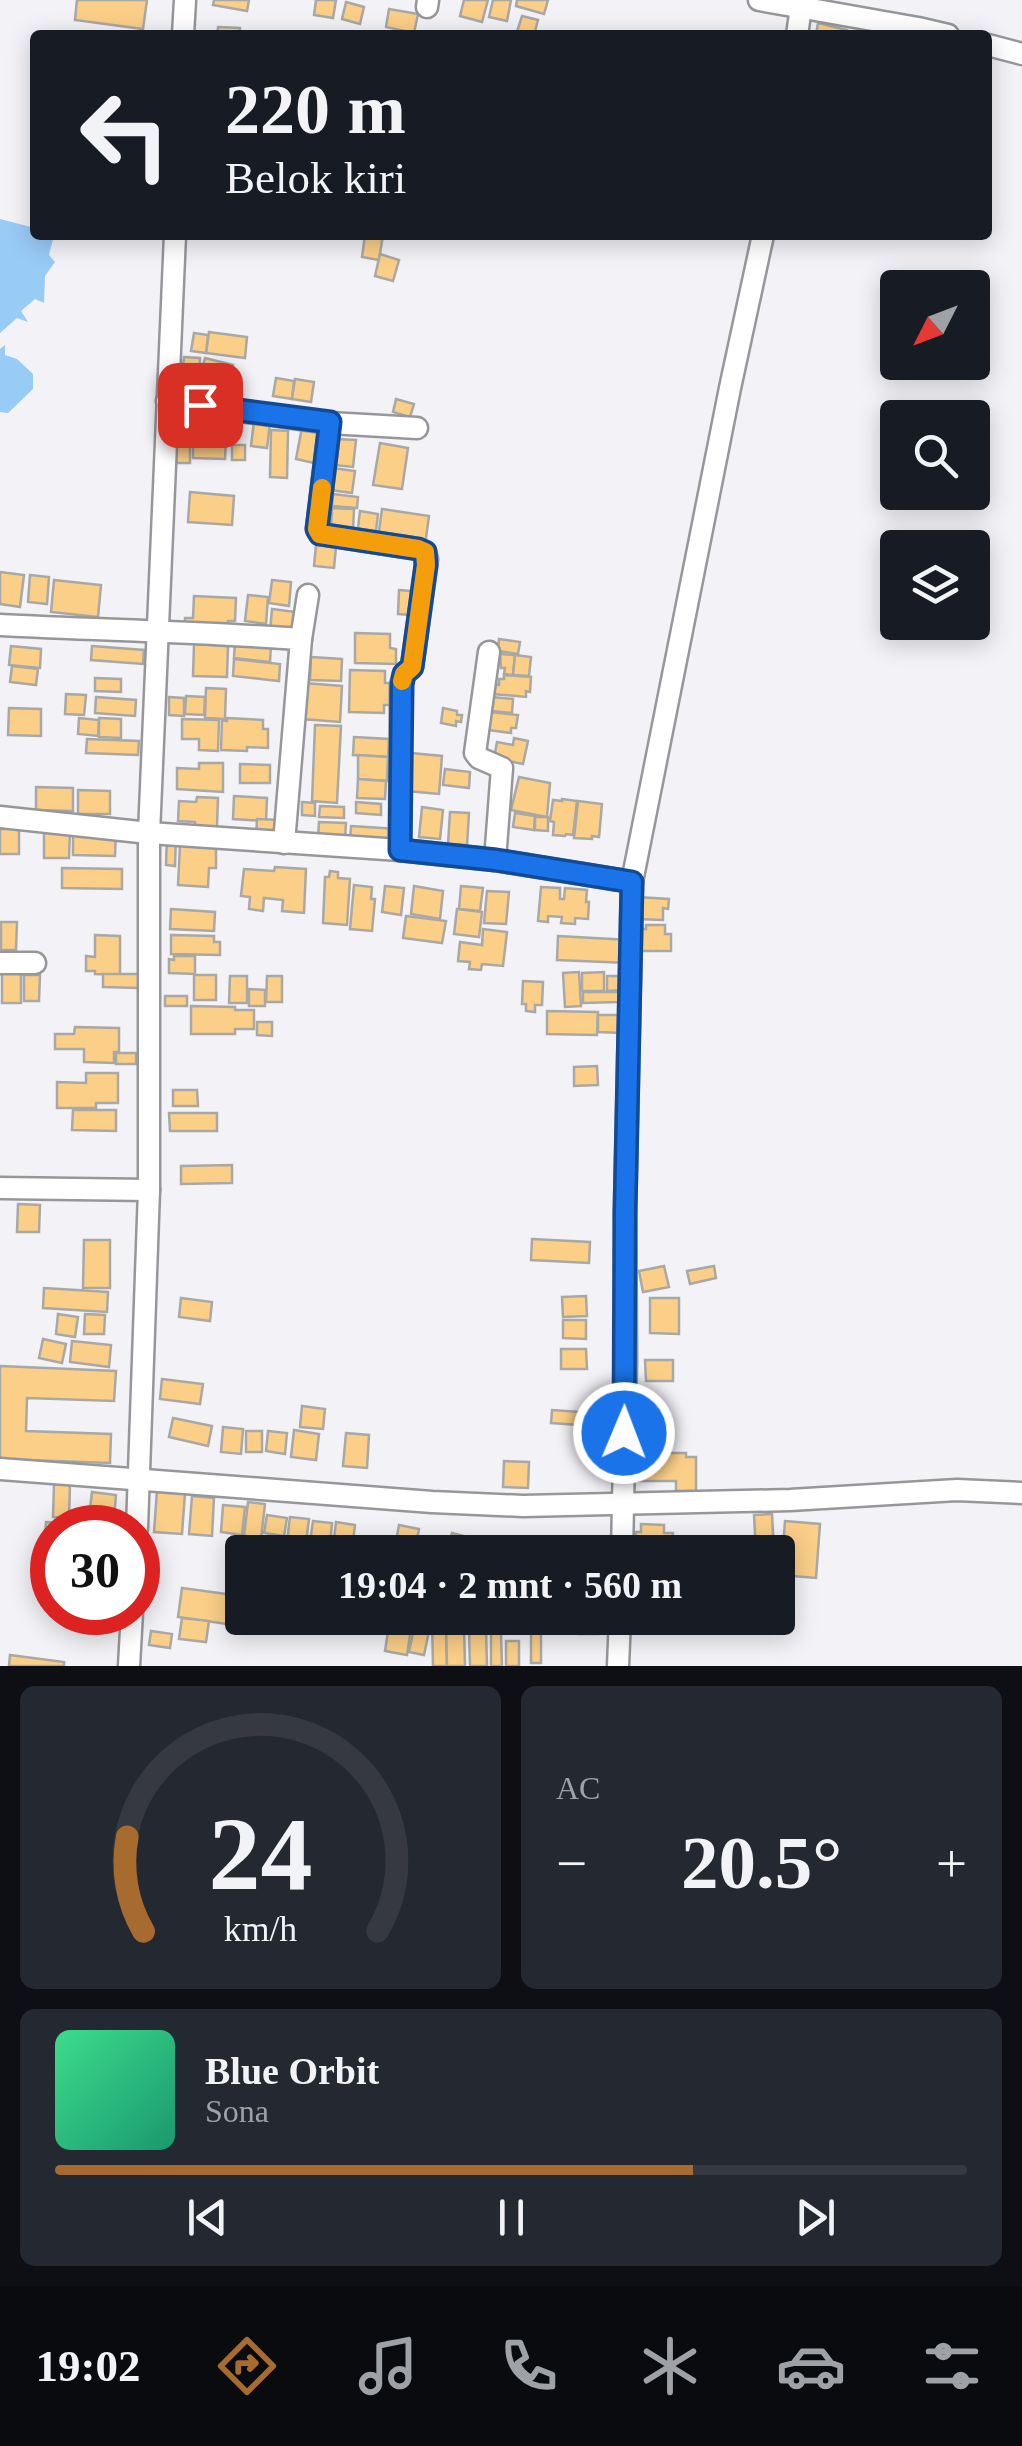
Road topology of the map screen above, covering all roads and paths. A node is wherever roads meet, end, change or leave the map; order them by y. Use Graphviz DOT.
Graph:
graph roads {
  1 [pos="185,0"];
  2 [pos="759,0"];
  3 [pos="801,7"];
  4 [pos="183,30"];
  5 [pos="797,30"];
  6 [pos="927,30"];
  7 [pos="992,46"];
  8 [pos="1022,54"];
  9 [pos="175,240"];
  10 [pos="762,240"];
  11 [pos="167,400"];
  12 [pos="330,422"];
  13 [pos="418,428"];
  14 [pos="308,595"];
  15 [pos="0,625"];
  16 [pos="158,634"];
  17 [pos="301,639"];
  18 [pos="489,652"];
  19 [pos="0,817"];
  20 [pos="150,833"];
  21 [pos="284,843"];
  22 [pos="400,850"];
  23 [pos="496,860"];
  24 [pos="632,882"];
  25 [pos="0,963"];
  26 [pos="35,963"];
  27 [pos="0,1188"];
  28 [pos="149,1190"];
  29 [pos="0,1470"];
  30 [pos="140,1479"];
  31 [pos="1022,1492"];
  32 [pos="623,1504"];
  33 [pos="138,1505"];
  34 [pos="622,1535"];
  35 [pos="131,1635"];
  36 [pos="619,1635"];
  37 [pos="129,1666"];
  38 [pos="618,1666"];
  1 -- 4 [label="street"];
  2 -- 3 [label="street"];
  3 -- 5 [label="street"];
  3 -- 6 [label="street"];
  7 -- 8 [label="street"];
  9 -- 11 [label="street"];
  10 -- 24 [label="street"];
  11 -- 12 [label="street"];
  11 -- 16 [label="street"];
  12 -- 13 [label="street"];
  12 -- 22 [label="street"];
  14 -- 17 [label="street"];
  15 -- 16 [label="street"];
  16 -- 17 [label="street"];
  16 -- 20 [label="street"];
  17 -- 21 [label="street"];
  18 -- 23 [label="street"];
  19 -- 20 [label="street"];
  20 -- 21 [label="street"];
  20 -- 28 [label="street"];
  21 -- 22 [label="street"];
  22 -- 23 [label="street"];
  23 -- 24 [label="street"];
  24 -- 32 [label="street"];
  25 -- 26 [label="street"];
  27 -- 28 [label="street"];
  28 -- 30 [label="street"];
  29 -- 30 [label="street"];
  30 -- 32 [label="street"];
  30 -- 33 [label="street"];
  31 -- 32 [label="street"];
  32 -- 34 [label="street"];
  35 -- 37 [label="street"];
  36 -- 38 [label="street"];
}
